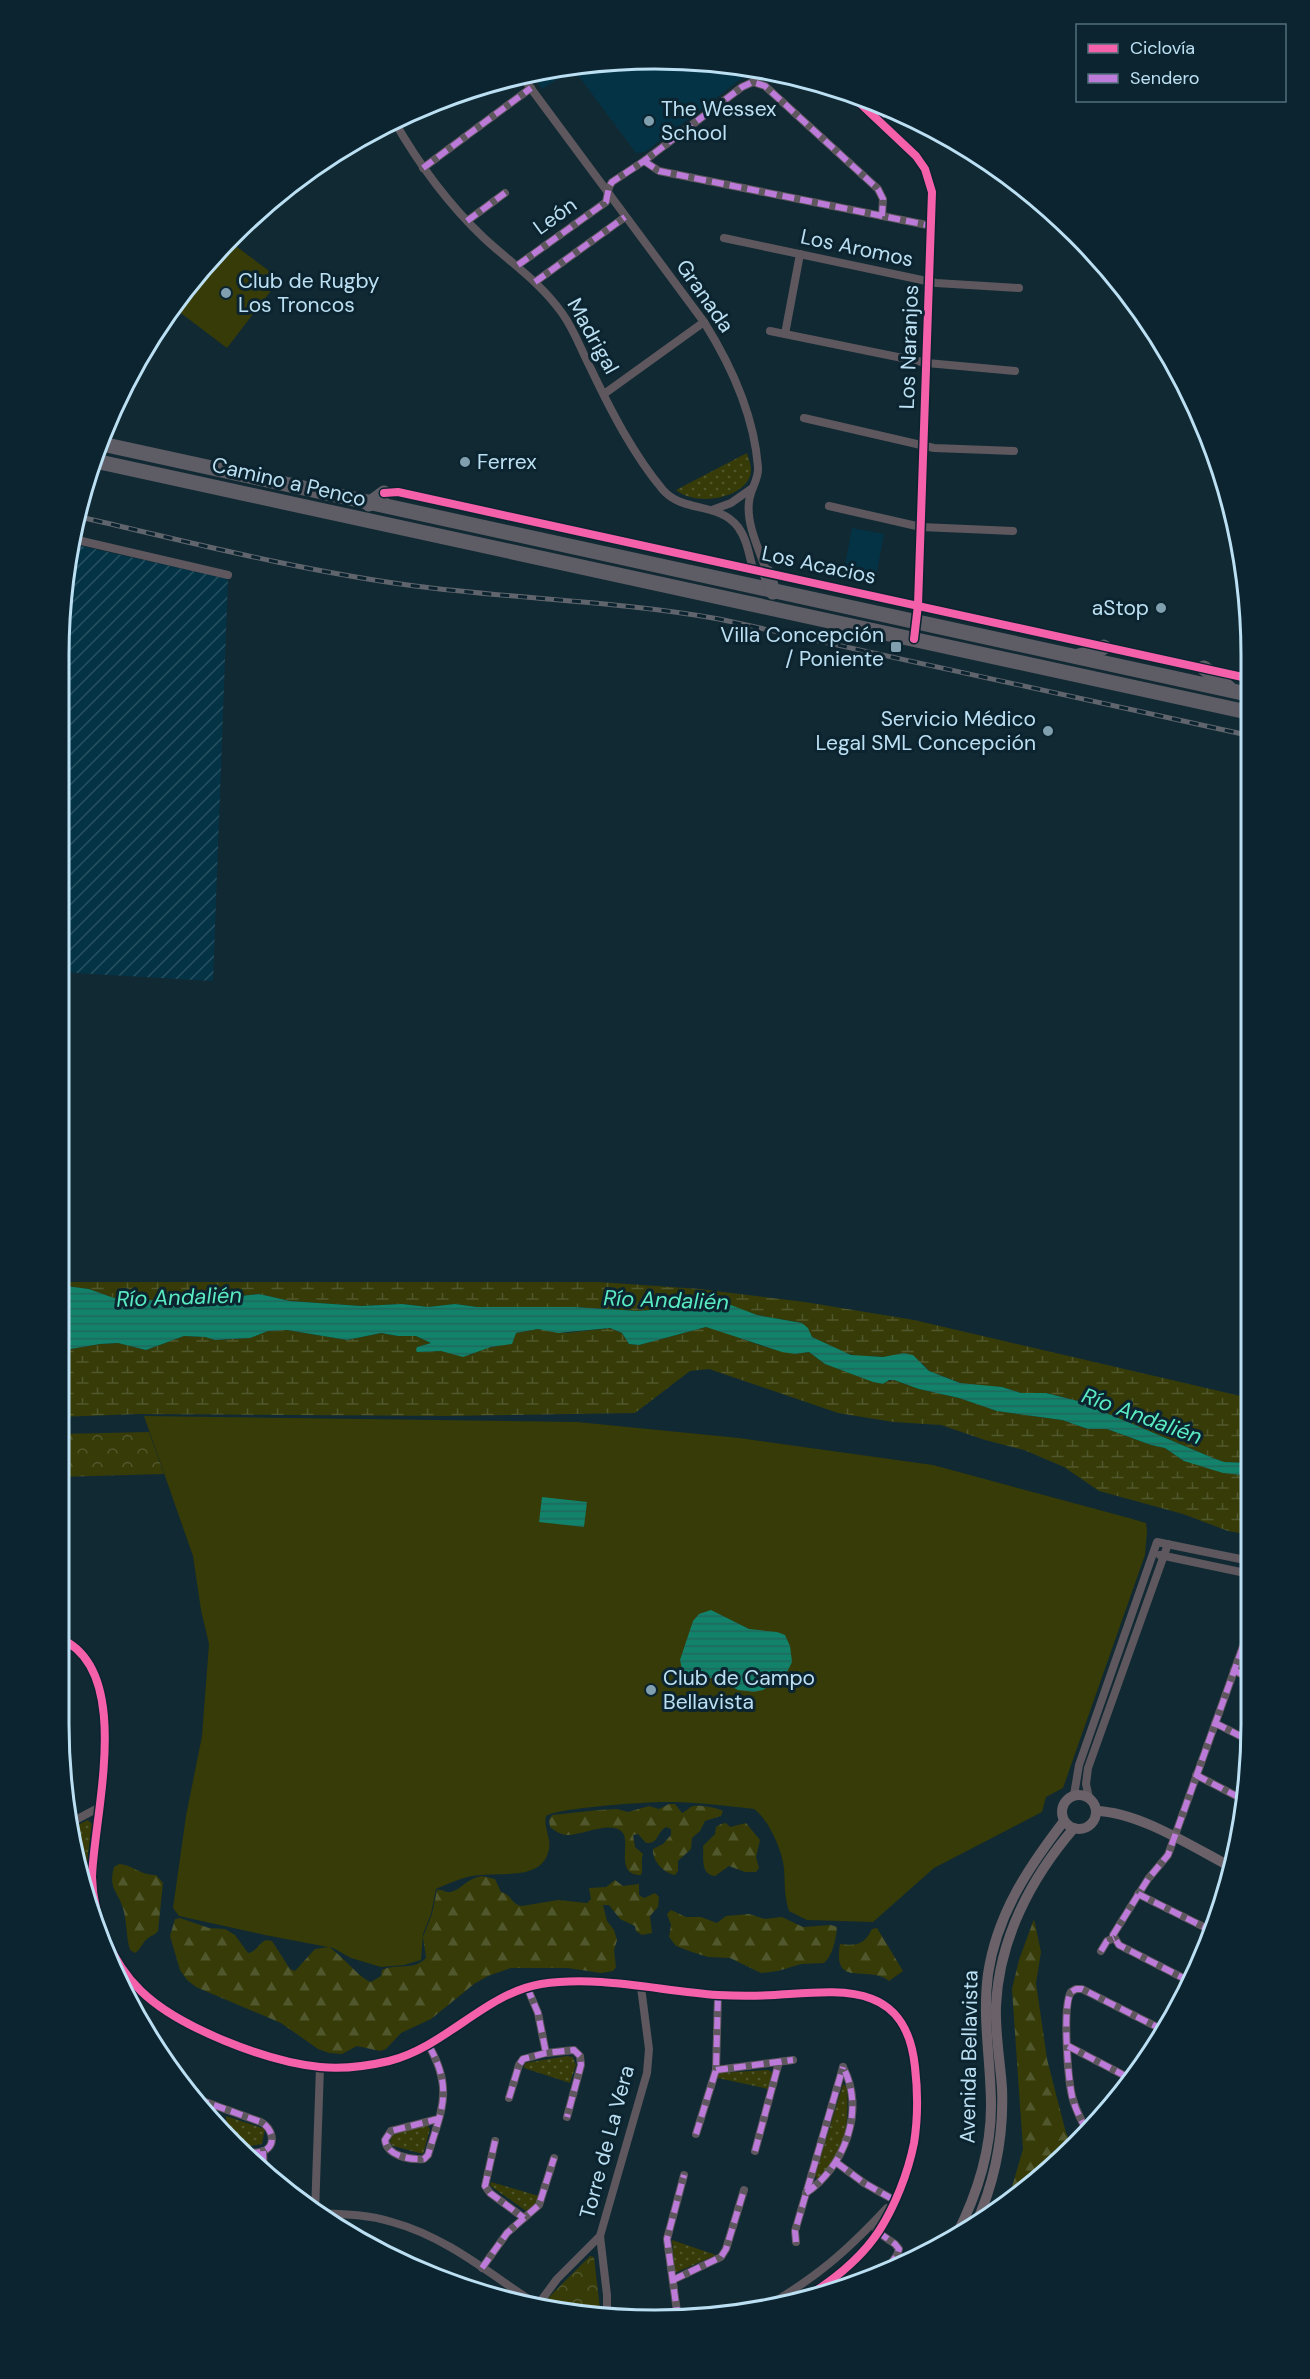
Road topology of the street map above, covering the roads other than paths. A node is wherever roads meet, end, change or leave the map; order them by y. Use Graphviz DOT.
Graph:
graph roads {
  1 [pos="527,83"];
  2 [pos="531,88"];
  3 [pos="866,109"];
  4 [pos="881,115"];
  5 [pos="877,119"];
  6 [pos="398,128"];
  7 [pos="644,161"];
  8 [pos="423,168"];
  9 [pos="505,192"];
  10 [pos="608,193"];
  11 [pos="882,216"];
  12 [pos="626,217"];
  13 [pos="467,221"];
  14 [pos="932,226"];
  15 [pos="724,238"];
  16 [pos="800,254"];
  17 [pos="518,265"];
  18 [pos="930,281"];
  19 [pos="535,282"];
  20 [pos="1019,288"];
  21 [pos="704,322"];
  22 [pos="770,331"];
  23 [pos="785,334"];
  24 [pos="927,363"];
  25 [pos="1015,371"];
  26 [pos="604,394"];
  27 [pos="804,418"];
  28 [pos="108,445"];
  29 [pos="924,446"];
  30 [pos="1014,451"];
  31 [pos="102,462"];
  32 [pos="752,488"];
  33 [pos="384,493"];
  34 [pos="369,504"];
  35 [pos="829,506"];
  36 [pos="711,510"];
  37 [pos="921,527"];
  38 [pos="1013,531"];
  39 [pos="80,540"];
  40 [pos="760,571"];
  41 [pos="228,574"];
  42 [pos="773,592"];
  43 [pos="918,605"];
  44 [pos="916,622"];
  45 [pos="914,639"];
  46 [pos="1104,647"];
  47 [pos="1072,656"];
  48 [pos="1204,668"];
  49 [pos="1241,677"];
  50 [pos="1240,693"];
  51 [pos="1241,711"];
  52 [pos="1168,1544"];
  53 [pos="1154,1554"];
  54 [pos="1165,1556"];
  55 [pos="1241,1559"];
  56 [pos="1241,1572"];
  57 [pos="69,1644"];
  58 [pos="1241,1651"];
  59 [pos="1234,1670"];
  60 [pos="1241,1674"];
  61 [pos="1215,1723"];
  62 [pos="1241,1737"];
  63 [pos="1196,1775"];
  64 [pos="1074,1795"];
  65 [pos="1236,1796"];
  66 [pos="1089,1798"];
  67 [pos="98,1808"];
  68 [pos="1096,1811"];
  69 [pos="77,1819"];
  70 [pos="1064,1821"];
  71 [pos="1074,1828"];
  72 [pos="1175,1838"];
  73 [pos="1224,1863"];
  74 [pos="89,1875"];
  75 [pos="92,1877"];
  76 [pos="94,1891"];
  77 [pos="1138,1894"];
  78 [pos="1204,1927"];
  79 [pos="1114,1938"];
  80 [pos="1101,1951"];
  81 [pos="120,1962"];
  82 [pos="1183,1978"];
  83 [pos="527,1987"];
  84 [pos="641,1987"];
  85 [pos="718,1995"];
  86 [pos="1156,2026"];
  87 [pos="429,2046"];
  88 [pos="1068,2046"];
  89 [pos="546,2053"];
  90 [pos="793,2060"];
  91 [pos="779,2062"];
  92 [pos="320,2067"];
  93 [pos="716,2070"];
  94 [pos="1121,2074"];
  95 [pos="1124,2075"];
  96 [pos="1123,2077"];
  97 [pos="509,2098"];
  98 [pos="208,2103"];
  99 [pos="567,2116"];
  100 [pos="438,2119"];
  101 [pos="1083,2123"];
  102 [pos="696,2134"];
  103 [pos="495,2140"];
  104 [pos="263,2151"];
  105 [pos="755,2151"];
  106 [pos="255,2152"];
  107 [pos="554,2158"];
  108 [pos="263,2160"];
  109 [pos="837,2163"];
  110 [pos="684,2175"];
  111 [pos="744,2190"];
  112 [pos="806,2193"];
  113 [pos="894,2200"];
  114 [pos="315,2201"];
  115 [pos="981,2211"];
  116 [pos="335,2215"];
  117 [pos="524,2218"];
  118 [pos="962,2222"];
  119 [pos="870,2226"];
  120 [pos="878,2232"];
  121 [pos="600,2236"];
  122 [pos="796,2242"];
  123 [pos="895,2258"];
  124 [pos="482,2268"];
  125 [pos="839,2272"];
  126 [pos="673,2280"];
  127 [pos="836,2281"];
  128 [pos="807,2282"];
  129 [pos="828,2284"];
  130 [pos="813,2288"];
  131 [pos="796,2289"];
  132 [pos="798,2292"];
  133 [pos="521,2294"];
  134 [pos="786,2295"];
  135 [pos="543,2299"];
  136 [pos="607,2308"];
  137 [pos="677,2309"];
  1 -- 2 [label="street, Granada"];
  2 -- 8 [label="street"];
  2 -- 10 [label="street, Granada"];
  3 -- 5 [label="street, Los Naranjos"];
  4 -- 5 [label="street"];
  5 -- 14 [label="street, Los Naranjos"];
  6 -- 8 [label="street, Madrigal"];
  7 -- 10 [label="street, León"];
  7 -- 11 [label="street"];
  7 -- 11 [label="street, León"];
  8 -- 13 [label="street, Madrigal"];
  9 -- 13 [label="street"];
  10 -- 12 [label="street, Granada"];
  10 -- 17 [label="street, León"];
  11 -- 14 [label="street"];
  12 -- 19 [label="street"];
  12 -- 21 [label="street, Granada"];
  13 -- 17 [label="street, Madrigal"];
  14 -- 18 [label="street, Los Naranjos"];
  15 -- 16 [label="street, Los Aromos"];
  16 -- 18 [label="street, Los Aromos"];
  16 -- 23 [label="street"];
  17 -- 19 [label="street, Madrigal"];
  18 -- 20 [label="street, Los Aromos"];
  18 -- 24 [label="street, Los Naranjos"];
  19 -- 26 [label="street, Madrigal"];
  21 -- 26 [label="street"];
  21 -- 32 [label="street, Granada"];
  22 -- 23 [label="street"];
  23 -- 24 [label="street"];
  24 -- 25 [label="street"];
  24 -- 29 [label="street, Los Naranjos"];
  26 -- 36 [label="street, Madrigal"];
  27 -- 29 [label="street"];
  28 -- 34 [label="highway, Camino a Penco"];
  29 -- 30 [label="street"];
  29 -- 37 [label="street, Los Naranjos"];
  31 -- 45 [label="highway, Camino a Penco"];
  32 -- 36 [label="street"];
  32 -- 40 [label="street, Granada"];
  33 -- 34 [label="highway"];
  33 -- 40 [label="street, Los Acacios"];
  34 -- 42 [label="highway, Camino a Penco"];
  35 -- 37 [label="street"];
  36 -- 40 [label="street, Madrigal"];
  37 -- 38 [label="street"];
  37 -- 43 [label="street, Los Naranjos"];
  39 -- 41 [label="street"];
  40 -- 42 [label="highway"];
  40 -- 43 [label="street, Los Acacios"];
  42 -- 44 [label="highway, Camino a Penco"];
  43 -- 44 [label="street, Los Naranjos"];
  43 -- 46 [label="street, Los Acacios"];
  44 -- 45 [label="street, Los Naranjos"];
  44 -- 47 [label="highway, Camino a Penco"];
  45 -- 51 [label="highway, Camino a Penco"];
  46 -- 47 [label="highway"];
  46 -- 48 [label="street, Los Acacios"];
  47 -- 50 [label="highway, Camino a Penco"];
  48 -- 49 [label="street, Los Acacios"];
  48 -- 50 [label="highway"];
  52 -- 53 [label="street"];
  52 -- 54 [label="street"];
  52 -- 55 [label="street"];
  53 -- 54 [label="street"];
  53 -- 64 [label="street"];
  54 -- 56 [label="street"];
  54 -- 66 [label="street"];
  57 -- 67 [label="street"];
  58 -- 59 [label="street"];
  59 -- 60 [label="street"];
  59 -- 61 [label="street"];
  61 -- 62 [label="street"];
  61 -- 63 [label="street"];
  63 -- 65 [label="street"];
  63 -- 72 [label="street"];
  64 -- 66 [label="street"];
  64 -- 70 [label="street"];
  66 -- 68 [label="street"];
  67 -- 69 [label="street"];
  67 -- 75 [label="street"];
  68 -- 71 [label="street"];
  68 -- 72 [label="street"];
  70 -- 71 [label="street"];
  70 -- 118 [label="street, Avenida Bellavista"];
  71 -- 115 [label="street, Avenida Bellavista"];
  72 -- 73 [label="street"];
  72 -- 77 [label="street"];
  74 -- 75 [label="street"];
  75 -- 76 [label="street"];
  77 -- 78 [label="street"];
  77 -- 79 [label="street"];
  79 -- 80 [label="street"];
  79 -- 82 [label="street"];
  81 -- 92 [label="street"];
  83 -- 84 [label="street"];
  83 -- 87 [label="street"];
  83 -- 89 [label="street"];
  84 -- 85 [label="street"];
  84 -- 121 [label="street, Torre de La Vera"];
  85 -- 93 [label="street"];
  85 -- 113 [label="street"];
  86 -- 88 [label="street"];
  87 -- 92 [label="street"];
  87 -- 100 [label="street"];
  88 -- 94 [label="street"];
  88 -- 101 [label="street"];
  89 -- 97 [label="street"];
  89 -- 99 [label="street"];
  90 -- 91 [label="street"];
  91 -- 93 [label="street"];
  91 -- 105 [label="street"];
  92 -- 114 [label="street"];
  93 -- 102 [label="street"];
  94 -- 95 [label="street"];
  94 -- 96 [label="street"];
  98 -- 104 [label="street"];
  100 -- 100 [label="street"];
  103 -- 117 [label="street"];
  104 -- 106 [label="street"];
  104 -- 108 [label="street"];
  107 -- 117 [label="street"];
  109 -- 112 [label="street"];
  109 -- 112 [label="street"];
  109 -- 113 [label="street"];
  110 -- 126 [label="street"];
  111 -- 126 [label="street"];
  112 -- 122 [label="street"];
  113 -- 119 [label="street"];
  113 -- 120 [label="street"];
  116 -- 124 [label="street"];
  117 -- 124 [label="street"];
  119 -- 120 [label="street"];
  119 -- 128 [label="street"];
  120 -- 123 [label="street"];
  120 -- 125 [label="street"];
  121 -- 135 [label="street, Torre de La Vera"];
  121 -- 136 [label="street, Torre de La Vera"];
  124 -- 133 [label="street"];
  125 -- 127 [label="street"];
  125 -- 129 [label="street"];
  126 -- 137 [label="street"];
  128 -- 130 [label="street"];
  128 -- 131 [label="street"];
  131 -- 132 [label="street"];
  131 -- 134 [label="street"];
}
